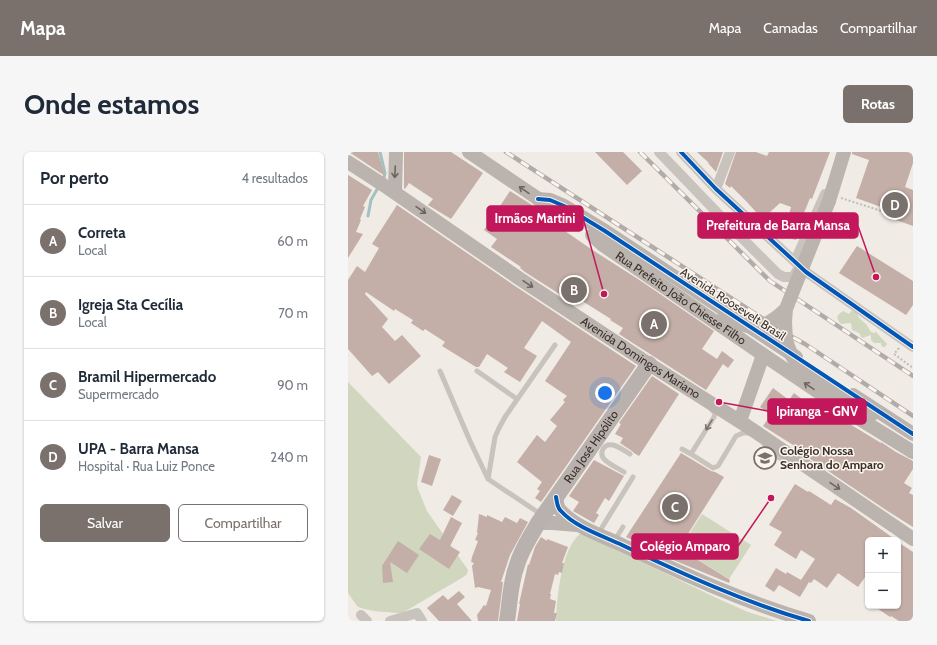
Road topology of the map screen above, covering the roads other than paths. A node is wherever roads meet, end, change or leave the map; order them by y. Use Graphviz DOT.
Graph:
graph roads {
  1 [pos="396,152"];
  2 [pos="470,152"];
  3 [pos="659,152"];
  4 [pos="681,152"];
  5 [pos="730,152"];
  6 [pos="844,152"];
  7 [pos="348,162"];
  8 [pos="716,189"];
  9 [pos="392,190"];
  10 [pos="538,200"];
  11 [pos="592,235"];
  12 [pos="797,263"];
  13 [pos="786,310"];
  14 [pos="555,345"];
  15 [pos="913,347"];
  16 [pos="767,358"];
  17 [pos="649,364"];
  18 [pos="440,371"];
  19 [pos="477,371"];
  20 [pos="686,387"];
  21 [pos="517,399"];
  22 [pos="752,429"];
  23 [pos="913,434"];
  24 [pos="913,445"];
  25 [pos="682,449"];
  26 [pos="913,452"];
  27 [pos="630,454"];
  28 [pos="691,454"];
  29 [pos="624,472"];
  30 [pos="634,477"];
  31 [pos="488,479"];
  32 [pos="556,497"];
  33 [pos="541,519"];
  34 [pos="579,525"];
  35 [pos="623,527"];
  36 [pos="600,531"];
  37 [pos="913,539"];
  38 [pos="614,541"];
  39 [pos="419,617"];
  40 [pos="390,621"];
  41 [pos="507,621"];
  42 [pos="809,621"];
  1 -- 9 [label="main road, one-way"];
  10 -- 2 [label="main road, Rua Prefeito João Chiesse Filho, one-way"];
  3 -- 12 [label="street"];
  4 -- 8 [label="street"];
  5 -- 8 [label="street"];
  6 -- 12 [label="street"];
  6 -- 13 [label="main road, bridge"];
  7 -- 9 [label="main road, Avenida Domingos Mariano"];
  8 -- 12 [label="street"];
  9 -- 17 [label="main road, Avenida Domingos Mariano, one-way"];
  10 -- 11 [label="main road, Rua Prefeito João Chiesse Filho"];
  10 -- 23 [label="main road, Avenida Roosevelt Brasil"];
  11 -- 13 [label="main road, Rua Prefeito João Chiesse Filho, bridge"];
  11 -- 16 [label="main road, Rua Prefeito João Chiesse Filho"];
  12 -- 15 [label="street"];
  13 -- 24 [label="main road, bridge"];
  14 -- 21 [label="lane"];
  16 -- 22 [label="main road"];
  26 -- 16 [label="main road, Rua Prefeito João Chiesse Filho, one-way"];
  17 -- 20 [label="main road, Avenida Domingos Mariano"];
  17 -- 32 [label="main road, Rua José Hipólito"];
  18 -- 31 [label="lane"];
  19 -- 21 [label="lane"];
  20 -- 22 [label="main road, Avenida Domingos Mariano"];
  20 -- 28 [label="lane, one-way"];
  21 -- 31 [label="lane"];
  22 -- 28 [label="lane"];
  22 -- 37 [label="main road, Avenida Domingos Mariano, one-way"];
  25 -- 28 [label="lane"];
  27 -- 29 [label="lane"];
  30 -- 36 [label="lane"];
  31 -- 33 [label="lane"];
  32 -- 33 [label="main road, Rua José Hipólito"];
  32 -- 34 [label="main road"];
  33 -- 34 [label="main road"];
  33 -- 41 [label="main road, Rua José Hipólito"];
  34 -- 36 [label="main road"];
  35 -- 38 [label="lane"];
  36 -- 38 [label="main road"];
  38 -- 42 [label="main road"];
  39 -- 40 [label="street"];
}
